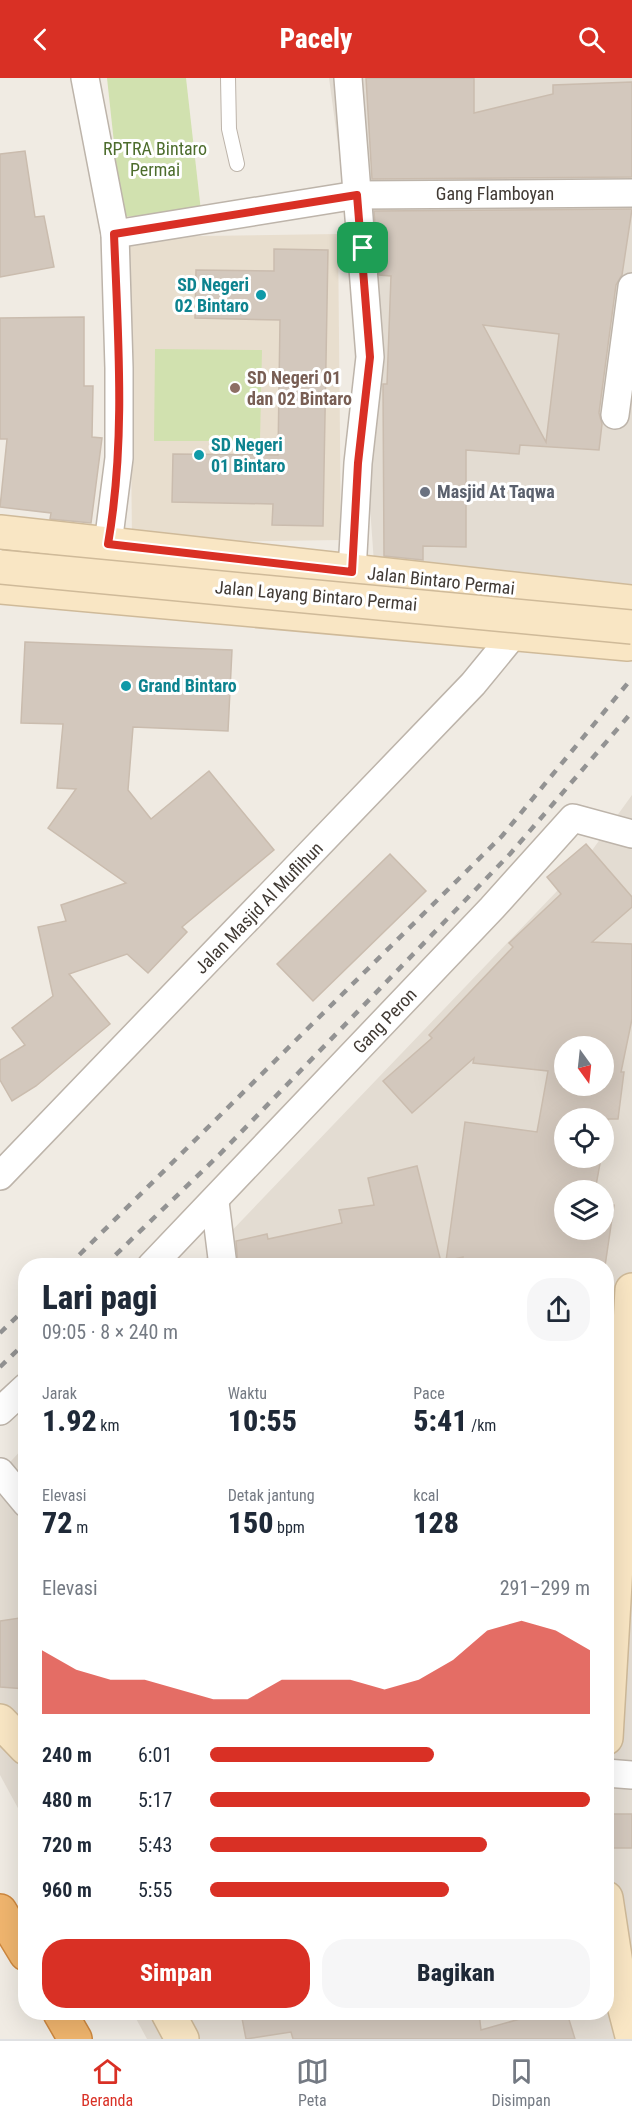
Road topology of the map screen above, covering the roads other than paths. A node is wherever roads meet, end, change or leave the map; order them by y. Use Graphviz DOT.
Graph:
graph roads {
  1 [pos="84,78"];
  2 [pos="228,78"];
  3 [pos="348,78"];
  4 [pos="237,164"];
  5 [pos="632,193"];
  6 [pos="357,195"];
  7 [pos="114,234"];
  8 [pos="632,287"];
  9 [pos="615,415"];
  10 [pos="0,532"];
  11 [pos="108,544"];
  12 [pos="353,559"];
  13 [pos="0,567"];
  14 [pos="437,581"];
  15 [pos="0,587"];
  16 [pos="632,602"];
  17 [pos="433,627"];
  18 [pos="632,627"];
  19 [pos="514,634"];
  20 [pos="632,642"];
  21 [pos="632,834"];
  22 [pos="0,1176"];
  23 [pos="215,1202"];
  24 [pos="159,1258"];
  25 [pos="222,1258"];
  26 [pos="632,1290"];
  27 [pos="18,1394"];
  28 [pos="0,1411"];
  29 [pos="615,1450"];
  30 [pos="0,1472"];
  31 [pos="614,1482"];
  32 [pos="18,1493"];
  33 [pos="0,1721"];
  34 [pos="18,1740"];
  35 [pos="614,1774"];
  36 [pos="632,1775"];
  37 [pos="0,1911"];
  38 [pos="18,1941"];
  39 [pos="614,1981"];
  40 [pos="64,2020"];
  41 [pos="172,2020"];
  42 [pos="632,2036"];
  43 [pos="75,2039"];
  44 [pos="182,2039"];
  1 -- 7 [label="street"];
  2 -- 4 [label="lane"];
  3 -- 6 [label="street"];
  5 -- 6 [label="street, Gang Flamboyan"];
  6 -- 7 [label="street, Gang Flamboyan"];
  6 -- 12 [label="street"];
  7 -- 11 [label="street"];
  8 -- 9 [label="street"];
  10 -- 11 [label="street, Jalan Bintaro Permai"];
  11 -- 12 [label="street, Jalan Bintaro Permai"];
  12 -- 14 [label="street, Jalan Bintaro Permai"];
  13 -- 18 [label="street, Jalan Layang Bintaro Permai, bridge"];
  14 -- 16 [label="street, Jalan Bintaro Permai"];
  14 -- 17 [label="street"];
  15 -- 17 [label="street"];
  17 -- 19 [label="street"];
  19 -- 20 [label="street"];
  19 -- 22 [label="street, Jalan Masjid Al Muflihun"];
  21 -- 23 [label="street, Gang Peron"];
  23 -- 24 [label="street, Gang Peron"];
  23 -- 25 [label="street"];
  26 -- 29 [label="street"];
  27 -- 28 [label="street"];
  29 -- 31 [label="street"];
  30 -- 32 [label="street"];
  33 -- 34 [label="street"];
  35 -- 36 [label="street"];
  37 -- 38 [label="highway"];
  39 -- 42 [label="street"];
  40 -- 43 [label="highway"];
  41 -- 44 [label="street"];
}
